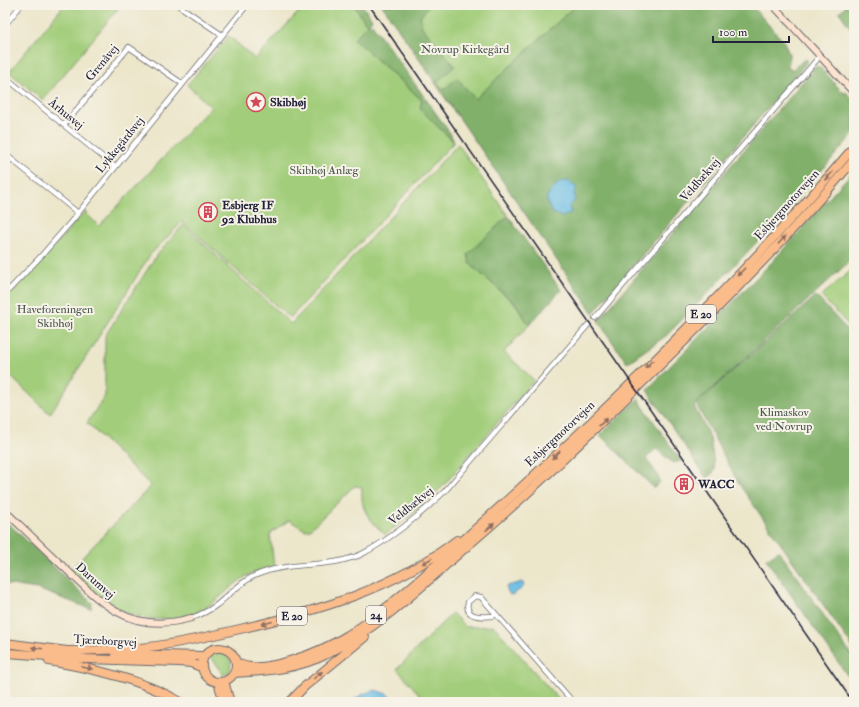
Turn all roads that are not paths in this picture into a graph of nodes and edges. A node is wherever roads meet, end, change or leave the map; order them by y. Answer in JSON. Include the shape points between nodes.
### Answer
{"nodes":[{"id":1,"x":21,"y":5,"type":"edge"},
{"id":2,"x":178,"y":5,"type":"edge"},
{"id":3,"x":247,"y":5,"type":"edge"},
{"id":4,"x":775,"y":6,"type":"edge"},
{"id":5,"x":5,"y":25,"type":"edge"},
{"id":6,"x":222,"y":35,"type":"junction"},
{"id":7,"x":820,"y":56,"type":"junction"},
{"id":8,"x":5,"y":77,"type":"edge"},
{"id":9,"x":184,"y":84,"type":"junction"},
{"id":10,"x":854,"y":93,"type":"edge"},
{"id":11,"x":64,"y":125,"type":"junction"},
{"id":12,"x":854,"y":147,"type":"edge"},
{"id":13,"x":5,"y":154,"type":"edge"},
{"id":14,"x":854,"y":160,"type":"edge"},
{"id":15,"x":115,"y":167,"type":"junction"},
{"id":16,"x":78,"y":213,"type":"junction"},
{"id":17,"x":5,"y":294,"type":"edge"},
{"id":18,"x":595,"y":318,"type":"dead end"},
{"id":19,"x":588,"y":325,"type":"dead end"},
{"id":20,"x":5,"y":511,"type":"edge"},
{"id":21,"x":492,"y":514,"type":"junction"},
{"id":22,"x":408,"y":598,"type":"junction"},
{"id":23,"x":495,"y":614,"type":"junction"},
{"id":24,"x":191,"y":618,"type":"joint"},
{"id":25,"x":5,"y":643,"type":"edge"},
{"id":26,"x":70,"y":651,"type":"junction"},
{"id":27,"x":6,"y":653,"type":"edge"},
{"id":28,"x":203,"y":656,"type":"junction"},
{"id":29,"x":236,"y":662,"type":"junction"},
{"id":30,"x":201,"y":667,"type":"junction"},
{"id":31,"x":234,"y":673,"type":"junction"},
{"id":32,"x":221,"y":681,"type":"junction"},
{"id":33,"x":181,"y":702,"type":"edge"},
{"id":34,"x":224,"y":702,"type":"edge"},
{"id":35,"x":230,"y":702,"type":"edge"},
{"id":36,"x":290,"y":702,"type":"edge"},
{"id":37,"x":573,"y":702,"type":"edge"}],
"edges":[{"from":1,"to":5,"type":"street"},
{"from":2,"to":6,"type":"street"},
{"from":3,"to":6,"type":"street","name":"Lykkegårdsvej"},
{"from":4,"to":7,"type":"street"},
{"from":6,"to":9,"type":"street","name":"Lykkegårdsvej"},
{"from":7,"to":10,"type":"street"},
{"from":7,"to":18,"type":"street","name":"Veldbækvej"},
{"from":8,"to":11,"type":"street","name":"Århusvej"},
{"from":9,"to":11,"type":"street","name":"Grenåvej","via":[[129,47]]},
{"from":9,"to":15,"type":"street","name":"Lykkegårdsvej"},
{"from":11,"to":15,"type":"street","name":"Århusvej"},
{"from":12,"to":21,"type":"highway","name":"Esbjergmotorvejen","number":"E 20","one_way":true,"via":[[697,318]]},
{"from":13,"to":16,"type":"street"},
{"from":22,"to":14,"type":"highway","name":"Esbjergmotorvejen","number":"E 20","one_way":true,"via":[[509,510],[610,415],[730,296]]},
{"from":15,"to":16,"type":"street","name":"Lykkegårdsvej"},
{"from":16,"to":17,"type":"street","name":"Lykkegårdsvej"},
{"from":19,"to":24,"type":"street","name":"Veldbækvej","via":[[445,491],[428,508],[400,529],[361,555],[337,562],[282,567],[254,576],[217,605]]},
{"from":20,"to":24,"type":"street","name":"Darumvej","via":[[92,594],[116,612],[149,623],[173,623]]},
{"from":21,"to":26,"type":"highway","number":"E 20","one_way":true,"via":[[449,547],[405,574],[328,605],[224,633],[171,643],[141,648]]},
{"from":21,"to":29,"type":"highway","name":"Esbjergmotorvejen","number":"24","via":[[375,617],[325,649],[297,660],[259,666],[240,665]]},
{"from":22,"to":31,"type":"highway","name":"Esbjergmotorvejen","number":"E 20","via":[[360,635],[318,658],[293,667]]},
{"from":36,"to":22,"type":"highway","one_way":true},
{"from":23,"to":23,"type":"street","via":[[474,616],[468,612],[468,602],[478,596]]},
{"from":23,"to":37,"type":"street"},
{"from":26,"to":25,"type":"highway","name":"Tjæreborgvej","number":"E 20","one_way":true},
{"from":26,"to":28,"type":"highway","name":"Tjæreborgvej","number":"E 20","via":[[86,654]]},
{"from":27,"to":30,"type":"highway","name":"Tjæreborgvej","via":[[179,662]]},
{"from":27,"to":33,"type":"highway","name":"Tjæreborgvej","one_way":true,"via":[[115,674],[144,684]]},
{"from":28,"to":29,"type":"highway","number":"E 20","via":[[214,648],[224,648],[232,653]]},
{"from":28,"to":30,"type":"highway"},
{"from":29,"to":31,"type":"highway"},
{"from":30,"to":32,"type":"highway","via":[[207,678]]},
{"from":31,"to":32,"type":"highway"},
{"from":32,"to":34,"type":"highway"},
{"from":32,"to":35,"type":"highway"}]}
